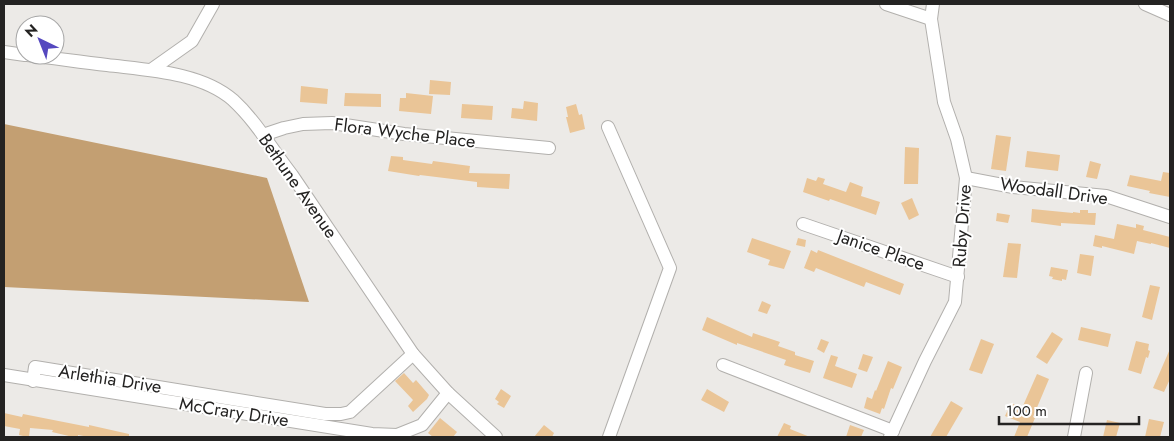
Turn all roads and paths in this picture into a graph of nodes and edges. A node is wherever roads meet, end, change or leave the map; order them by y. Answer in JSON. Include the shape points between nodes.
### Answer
{"nodes":[{"id":1,"x":213,"y":4,"type":"edge"},
{"id":2,"x":886,"y":4,"type":"edge"},
{"id":3,"x":933,"y":4,"type":"edge"},
{"id":4,"x":1146,"y":4,"type":"edge"},
{"id":5,"x":1170,"y":15,"type":"edge"},
{"id":6,"x":931,"y":19,"type":"junction"},
{"id":7,"x":65,"y":60,"type":"edge"},
{"id":8,"x":151,"y":70,"type":"junction"},
{"id":9,"x":608,"y":127,"type":"dead end"},
{"id":10,"x":263,"y":135,"type":"junction"},
{"id":11,"x":549,"y":148,"type":"dead end"},
{"id":12,"x":966,"y":178,"type":"junction"},
{"id":13,"x":1170,"y":217,"type":"edge"},
{"id":14,"x":804,"y":224,"type":"dead end"},
{"id":15,"x":958,"y":277,"type":"junction"},
{"id":16,"x":413,"y":354,"type":"junction"},
{"id":17,"x":723,"y":364,"type":"dead end"},
{"id":18,"x":1086,"y":373,"type":"dead end"},
{"id":19,"x":4,"y":375,"type":"edge"},
{"id":20,"x":33,"y":380,"type":"junction"},
{"id":21,"x":448,"y":393,"type":"junction"},
{"id":22,"x":421,"y":431,"type":"edge"},
{"id":23,"x":892,"y":434,"type":"edge"},
{"id":24,"x":496,"y":437,"type":"edge"},
{"id":25,"x":609,"y":437,"type":"edge"},
{"id":26,"x":1074,"y":437,"type":"edge"}],
"edges":[{"from":1,"to":8,"type":"street","via":[[192,42]]},
{"from":2,"to":6,"type":"street"},
{"from":3,"to":6,"type":"street","name":"Ruby Drive"},
{"from":4,"to":5,"type":"street"},
{"from":6,"to":12,"type":"street","name":"Ruby Drive","via":[[944,102]]},
{"from":7,"to":8,"type":"street","name":"Bethune Avenue"},
{"from":8,"to":10,"type":"street","name":"Bethune Avenue","via":[[207,84],[232,99]]},
{"from":9,"to":25,"type":"street","via":[[670,268]]},
{"from":10,"to":11,"type":"street","name":"Flora Wyche Place","via":[[303,124],[332,123],[404,134]]},
{"from":10,"to":16,"type":"street","name":"Bethune Avenue"},
{"from":12,"to":13,"type":"street","name":"Woodall Drive","via":[[1013,187],[1106,196]]},
{"from":12,"to":15,"type":"street","name":"Ruby Drive"},
{"from":14,"to":15,"type":"street","name":"Janice Place"},
{"from":15,"to":23,"type":"street","name":"Ruby Drive","via":[[956,302]]},
{"from":16,"to":20,"type":"street","name":"Arlethia Drive","via":[[350,412],[341,414],[35,367]]},
{"from":16,"to":21,"type":"street","name":"Bethune Avenue"},
{"from":17,"to":23,"type":"street"},
{"from":18,"to":26,"type":"street"},
{"from":19,"to":20,"type":"street","name":"McCrary Drive"},
{"from":20,"to":22,"type":"street","name":"McCrary Drive","via":[[372,434],[397,435]]},
{"from":21,"to":22,"type":"street","name":"McCrary Drive"},
{"from":21,"to":24,"type":"street","name":"Bethune Avenue"}]}
